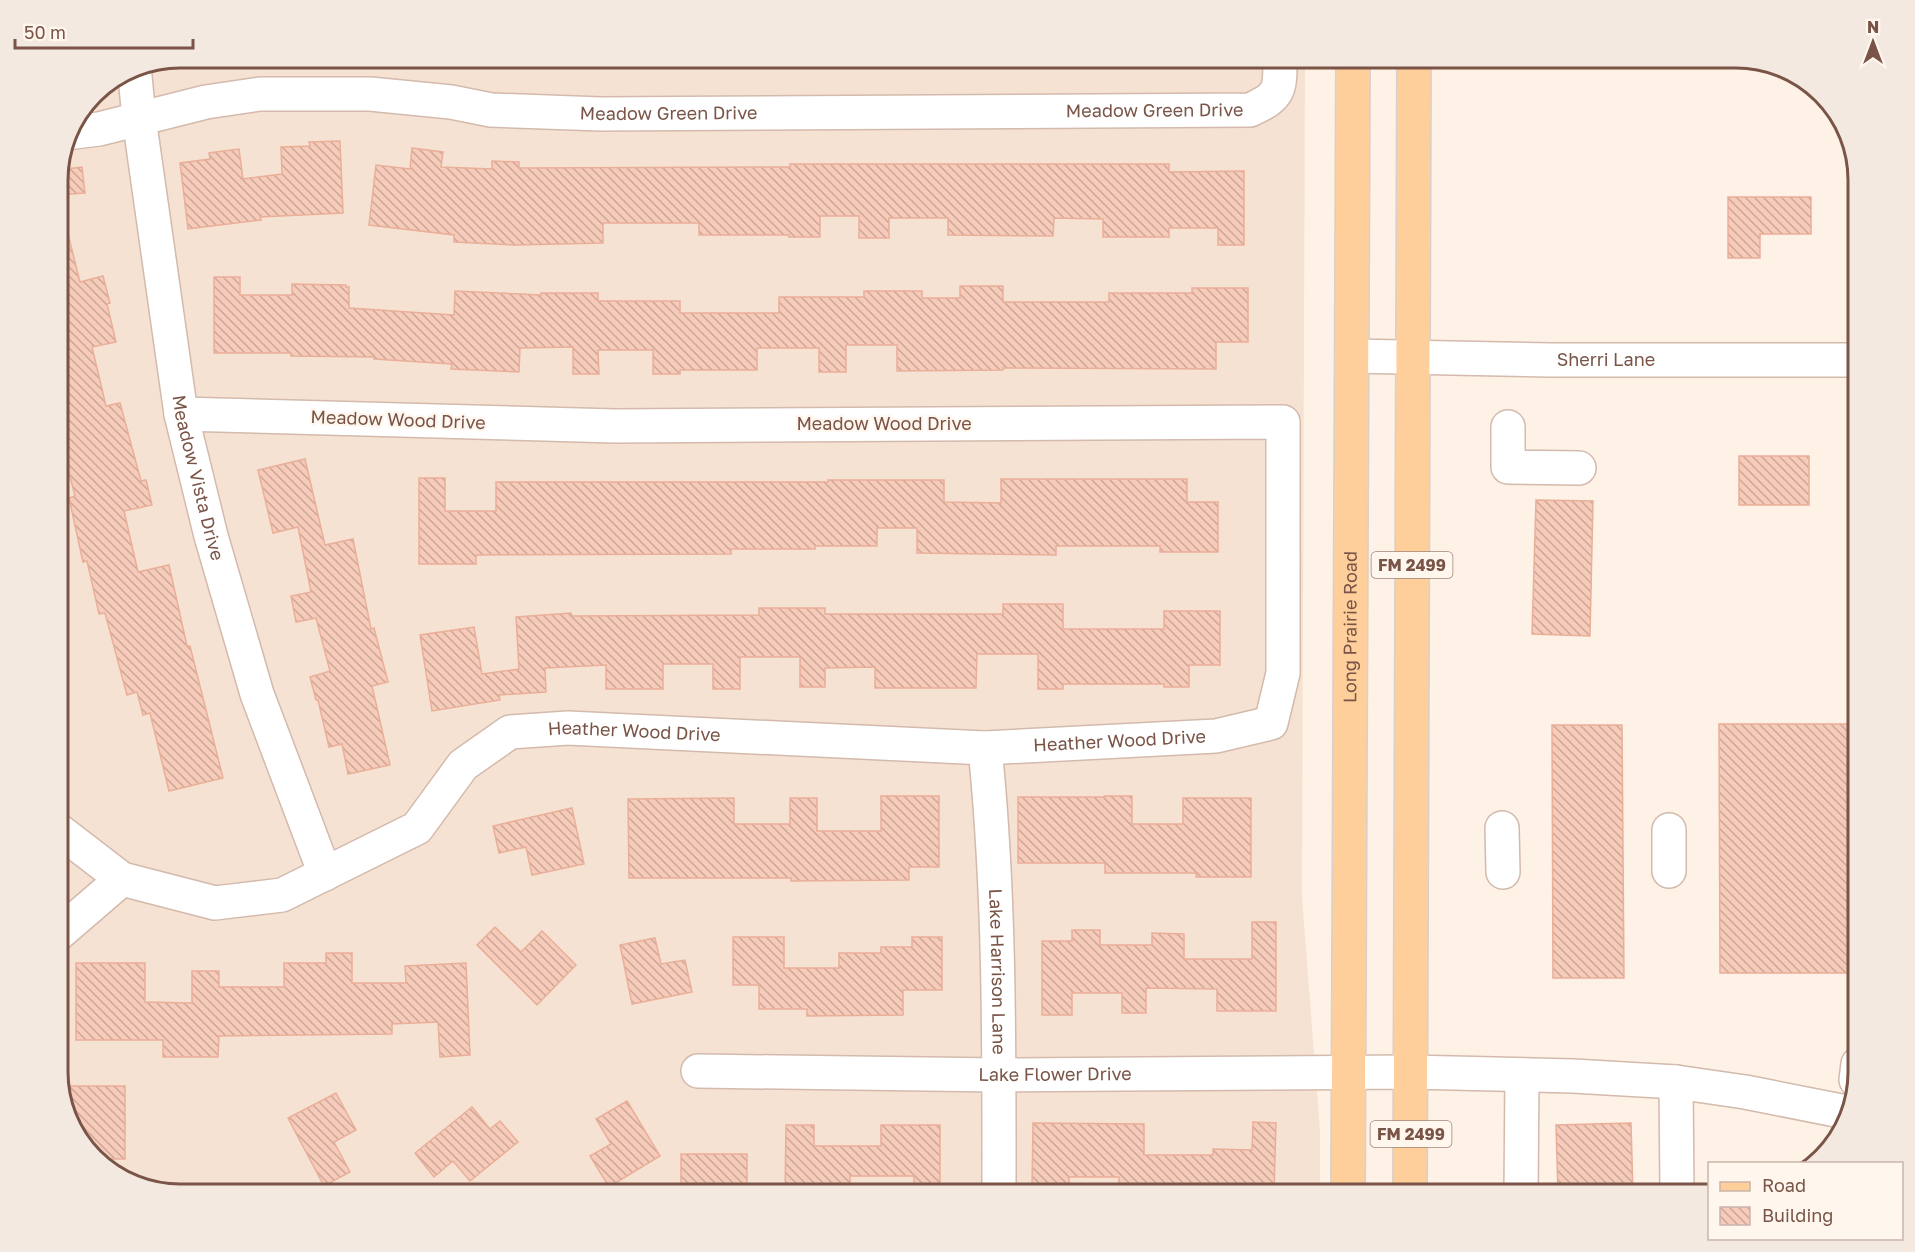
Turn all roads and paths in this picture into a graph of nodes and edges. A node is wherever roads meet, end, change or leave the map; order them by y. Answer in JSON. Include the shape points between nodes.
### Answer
{"nodes":[{"id":1,"x":1280,"y":68,"type":"edge"},
{"id":2,"x":1353,"y":68,"type":"edge"},
{"id":3,"x":1414,"y":68,"type":"edge"},
{"id":4,"x":135,"y":77,"type":"edge"},
{"id":5,"x":140,"y":118,"type":"junction"},
{"id":6,"x":78,"y":132,"type":"edge"},
{"id":7,"x":1352,"y":356,"type":"junction"},
{"id":8,"x":1413,"y":356,"type":"junction"},
{"id":9,"x":1848,"y":360,"type":"edge"},
{"id":10,"x":181,"y":414,"type":"junction"},
{"id":11,"x":1508,"y":427,"type":"dead end"},
{"id":12,"x":1578,"y":468,"type":"dead end"},
{"id":13,"x":1271,"y":723,"type":"joint"},
{"id":14,"x":985,"y":748,"type":"junction"},
{"id":15,"x":1502,"y":828,"type":"dead end"},
{"id":16,"x":1668,"y":830,"type":"dead end"},
{"id":17,"x":68,"y":844,"type":"edge"},
{"id":18,"x":1668,"y":871,"type":"dead end"},
{"id":19,"x":1503,"y":872,"type":"dead end"},
{"id":20,"x":324,"y":874,"type":"junction"},
{"id":21,"x":122,"y":879,"type":"junction"},
{"id":22,"x":68,"y":926,"type":"edge"},
{"id":23,"x":698,"y":1071,"type":"dead end"},
{"id":24,"x":1348,"y":1072,"type":"junction"},
{"id":25,"x":1411,"y":1072,"type":"junction"},
{"id":26,"x":999,"y":1075,"type":"junction"},
{"id":27,"x":1522,"y":1075,"type":"junction"},
{"id":28,"x":1676,"y":1082,"type":"junction"},
{"id":29,"x":1841,"y":1111,"type":"edge"},
{"id":30,"x":999,"y":1184,"type":"edge"},
{"id":31,"x":1348,"y":1184,"type":"edge"},
{"id":32,"x":1410,"y":1184,"type":"edge"},
{"id":33,"x":1521,"y":1184,"type":"edge"},
{"id":34,"x":1677,"y":1184,"type":"edge"}],
"edges":[{"from":1,"to":5,"type":"street","name":"Meadow Green Drive","via":[[1280,82],[1271,101],[1250,110],[601,114],[491,110],[370,94],[260,94]]},
{"from":2,"to":7,"type":"main road","name":"Long Prairie Road","number":"FM 2499"},
{"from":3,"to":8,"type":"main road","number":"FM 2499"},
{"from":4,"to":5,"type":"street","name":"Meadow Vista Drive"},
{"from":5,"to":6,"type":"street","name":"Meadow Green Drive"},
{"from":5,"to":10,"type":"street","name":"Meadow Vista Drive"},
{"from":7,"to":8,"type":"street","name":"Sherri Lane"},
{"from":7,"to":24,"type":"main road","name":"Long Prairie Road","number":"FM 2499"},
{"from":8,"to":9,"type":"street","name":"Sherri Lane"},
{"from":8,"to":25,"type":"main road","number":"FM 2499"},
{"from":10,"to":13,"type":"street","name":"Meadow Wood Drive","via":[[615,426],[1283,422],[1283,673]]},
{"from":10,"to":20,"type":"street","name":"Meadow Vista Drive","via":[[211,536],[257,694]]},
{"from":11,"to":12,"type":"street","via":[[1508,467]]},
{"from":13,"to":14,"type":"street","name":"Heather Wood Drive","via":[[1216,736]]},
{"from":14,"to":20,"type":"street","name":"Heather Wood Drive","via":[[568,728],[510,732],[463,765],[417,828]]},
{"from":14,"to":26,"type":"street","name":"Lake Harrison Lane","via":[[993,828]]},
{"from":15,"to":19,"type":"street"},
{"from":16,"to":18,"type":"street"},
{"from":17,"to":21,"type":"street","name":"Heather Wood Drive"},
{"from":20,"to":21,"type":"street","name":"Heather Wood Drive","via":[[282,895],[215,903]]},
{"from":21,"to":22,"type":"street"},
{"from":23,"to":26,"type":"street","name":"Lake Flower Drive"},
{"from":24,"to":25,"type":"street","name":"Lake Flower Drive"},
{"from":24,"to":26,"type":"street","name":"Lake Flower Drive"},
{"from":24,"to":31,"type":"main road","name":"Long Prairie Road","number":"FM 2499"},
{"from":25,"to":27,"type":"street","name":"Lake Flower Drive"},
{"from":25,"to":32,"type":"main road","number":"FM 2499"},
{"from":26,"to":30,"type":"street","name":"Lake Harrison Lane"},
{"from":27,"to":28,"type":"street","name":"Lake Flower Drive"},
{"from":27,"to":33,"type":"street"},
{"from":28,"to":29,"type":"street","name":"Lake Flower Drive"},
{"from":28,"to":34,"type":"street"}]}
